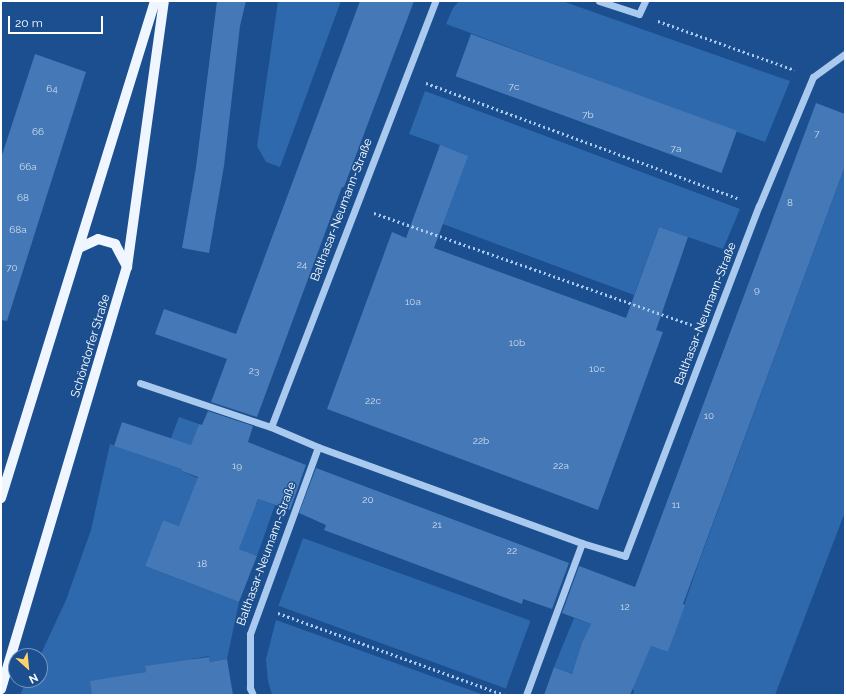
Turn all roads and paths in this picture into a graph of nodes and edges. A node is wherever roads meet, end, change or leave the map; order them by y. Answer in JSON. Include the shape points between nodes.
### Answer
{"nodes":[{"id":1,"x":155,"y":1,"type":"edge"},
{"id":2,"x":164,"y":1,"type":"edge"},
{"id":3,"x":435,"y":1,"type":"edge"},
{"id":4,"x":599,"y":1,"type":"edge"},
{"id":5,"x":645,"y":1,"type":"edge"},
{"id":6,"x":639,"y":14,"type":"junction"},
{"id":7,"x":845,"y":54,"type":"edge"},
{"id":8,"x":406,"y":76,"type":"junction"},
{"id":9,"x":813,"y":76,"type":"junction"},
{"id":10,"x":759,"y":206,"type":"junction"},
{"id":11,"x":356,"y":207,"type":"junction"},
{"id":12,"x":79,"y":248,"type":"junction"},
{"id":13,"x":128,"y":267,"type":"junction"},
{"id":14,"x":711,"y":332,"type":"junction"},
{"id":15,"x":140,"y":383,"type":"dead end"},
{"id":16,"x":271,"y":427,"type":"junction"},
{"id":17,"x":318,"y":447,"type":"junction"},
{"id":18,"x":1,"y":498,"type":"edge"},
{"id":19,"x":582,"y":543,"type":"junction"},
{"id":20,"x":259,"y":607,"type":"junction"},
{"id":21,"x":1,"y":689,"type":"edge"},
{"id":22,"x":253,"y":695,"type":"edge"},
{"id":23,"x":505,"y":695,"type":"edge"},
{"id":24,"x":526,"y":695,"type":"edge"}],
"edges":[{"from":1,"to":12,"type":"main road"},
{"from":2,"to":13,"type":"main road","name":"Schöndorfer Straße"},
{"from":3,"to":8,"type":"street","name":"Balthasar-Neumann-Straße"},
{"from":4,"to":6,"type":"street"},
{"from":5,"to":6,"type":"street"},
{"from":6,"to":9,"type":"path"},
{"from":7,"to":9,"type":"street"},
{"from":8,"to":10,"type":"path"},
{"from":8,"to":11,"type":"street","name":"Balthasar-Neumann-Straße"},
{"from":9,"to":10,"type":"street","name":"Balthasar-Neumann-Straße"},
{"from":10,"to":14,"type":"street","name":"Balthasar-Neumann-Straße"},
{"from":11,"to":14,"type":"path"},
{"from":11,"to":16,"type":"street","name":"Balthasar-Neumann-Straße"},
{"from":12,"to":13,"type":"main road","via":[[98,239],[115,244]]},
{"from":12,"to":18,"type":"main road"},
{"from":13,"to":21,"type":"main road","name":"Schöndorfer Straße"},
{"from":14,"to":19,"type":"street","name":"Balthasar-Neumann-Straße","via":[[625,556]]},
{"from":15,"to":16,"type":"street","name":"Balthasar-Neumann-Straße"},
{"from":16,"to":17,"type":"street","name":"Balthasar-Neumann-Straße"},
{"from":17,"to":19,"type":"street","name":"Balthasar-Neumann-Straße"},
{"from":17,"to":20,"type":"street","name":"Balthasar-Neumann-Straße"},
{"from":19,"to":24,"type":"street"},
{"from":20,"to":22,"type":"street","name":"Balthasar-Neumann-Straße","via":[[250,634],[250,688]]},
{"from":20,"to":23,"type":"path"}]}
